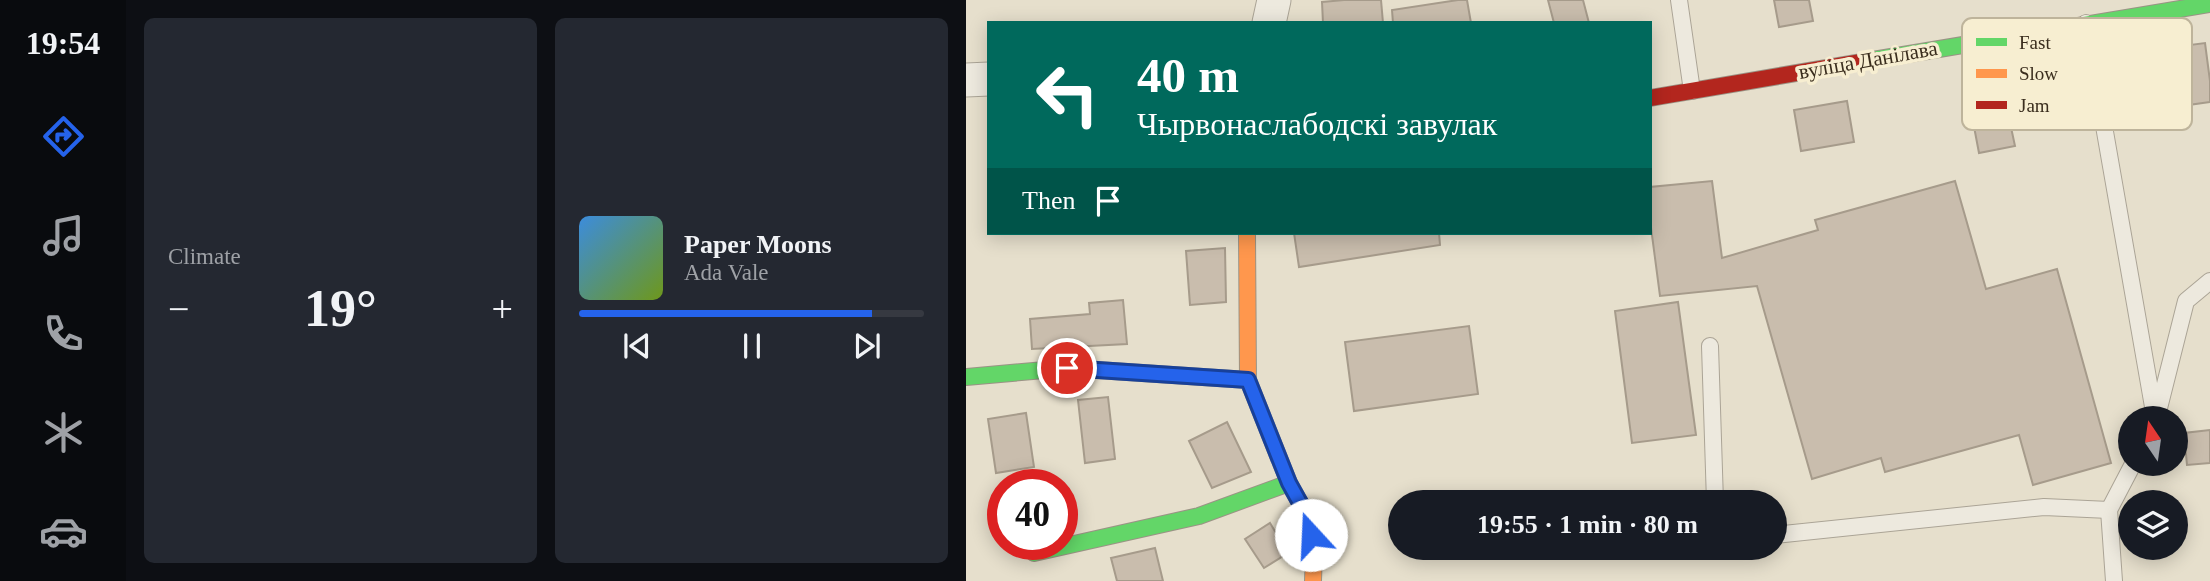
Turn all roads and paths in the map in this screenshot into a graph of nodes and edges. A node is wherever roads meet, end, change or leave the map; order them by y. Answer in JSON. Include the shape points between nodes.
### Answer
{"nodes":[{"id":1,"x":1274,"y":0,"type":"edge"},
{"id":2,"x":1679,"y":0,"type":"edge"},
{"id":3,"x":2210,"y":4,"type":"edge"},
{"id":4,"x":2119,"y":18,"type":"edge"},
{"id":5,"x":1269,"y":21,"type":"edge"},
{"id":6,"x":1962,"y":44,"type":"edge"},
{"id":7,"x":987,"y":79,"type":"edge"},
{"id":8,"x":966,"y":80,"type":"edge"},
{"id":9,"x":1692,"y":91,"type":"junction"},
{"id":10,"x":1652,"y":98,"type":"edge"},
{"id":11,"x":2105,"y":130,"type":"edge"},
{"id":12,"x":1247,"y":235,"type":"edge"},
{"id":13,"x":2210,"y":281,"type":"edge"},
{"id":14,"x":1710,"y":346,"type":"dead end"},
{"id":15,"x":966,"y":377,"type":"edge"},
{"id":16,"x":1248,"y":380,"type":"junction"},
{"id":17,"x":2154,"y":406,"type":"edge"},
{"id":18,"x":2159,"y":406,"type":"edge"},
{"id":19,"x":2127,"y":476,"type":"edge"},
{"id":20,"x":1289,"y":483,"type":"junction"},
{"id":21,"x":1715,"y":490,"type":"edge"},
{"id":22,"x":2109,"y":510,"type":"junction"},
{"id":23,"x":1787,"y":534,"type":"edge"},
{"id":24,"x":1078,"y":543,"type":"edge"},
{"id":25,"x":1313,"y":581,"type":"edge"},
{"id":26,"x":2114,"y":581,"type":"edge"}],
"edges":[{"from":1,"to":5,"type":"street"},
{"from":2,"to":9,"type":"lane"},
{"from":3,"to":4,"type":"street","name":"вуліца Данілава"},
{"from":6,"to":9,"type":"street","name":"вуліца Данілава"},
{"from":7,"to":8,"type":"street"},
{"from":9,"to":10,"type":"street","name":"вуліца Данілава"},
{"from":11,"to":17,"type":"lane"},
{"from":12,"to":16,"type":"street"},
{"from":13,"to":18,"type":"lane","via":[[2186,300]]},
{"from":14,"to":21,"type":"lane"},
{"from":15,"to":16,"type":"street","via":[[1067,368]]},
{"from":16,"to":20,"type":"street"},
{"from":19,"to":22,"type":"lane"},
{"from":20,"to":24,"type":"street","via":[[1199,516]]},
{"from":20,"to":25,"type":"street","via":[[1309,519]]},
{"from":22,"to":23,"type":"lane","via":[[2044,507]]},
{"from":22,"to":26,"type":"lane"}]}
